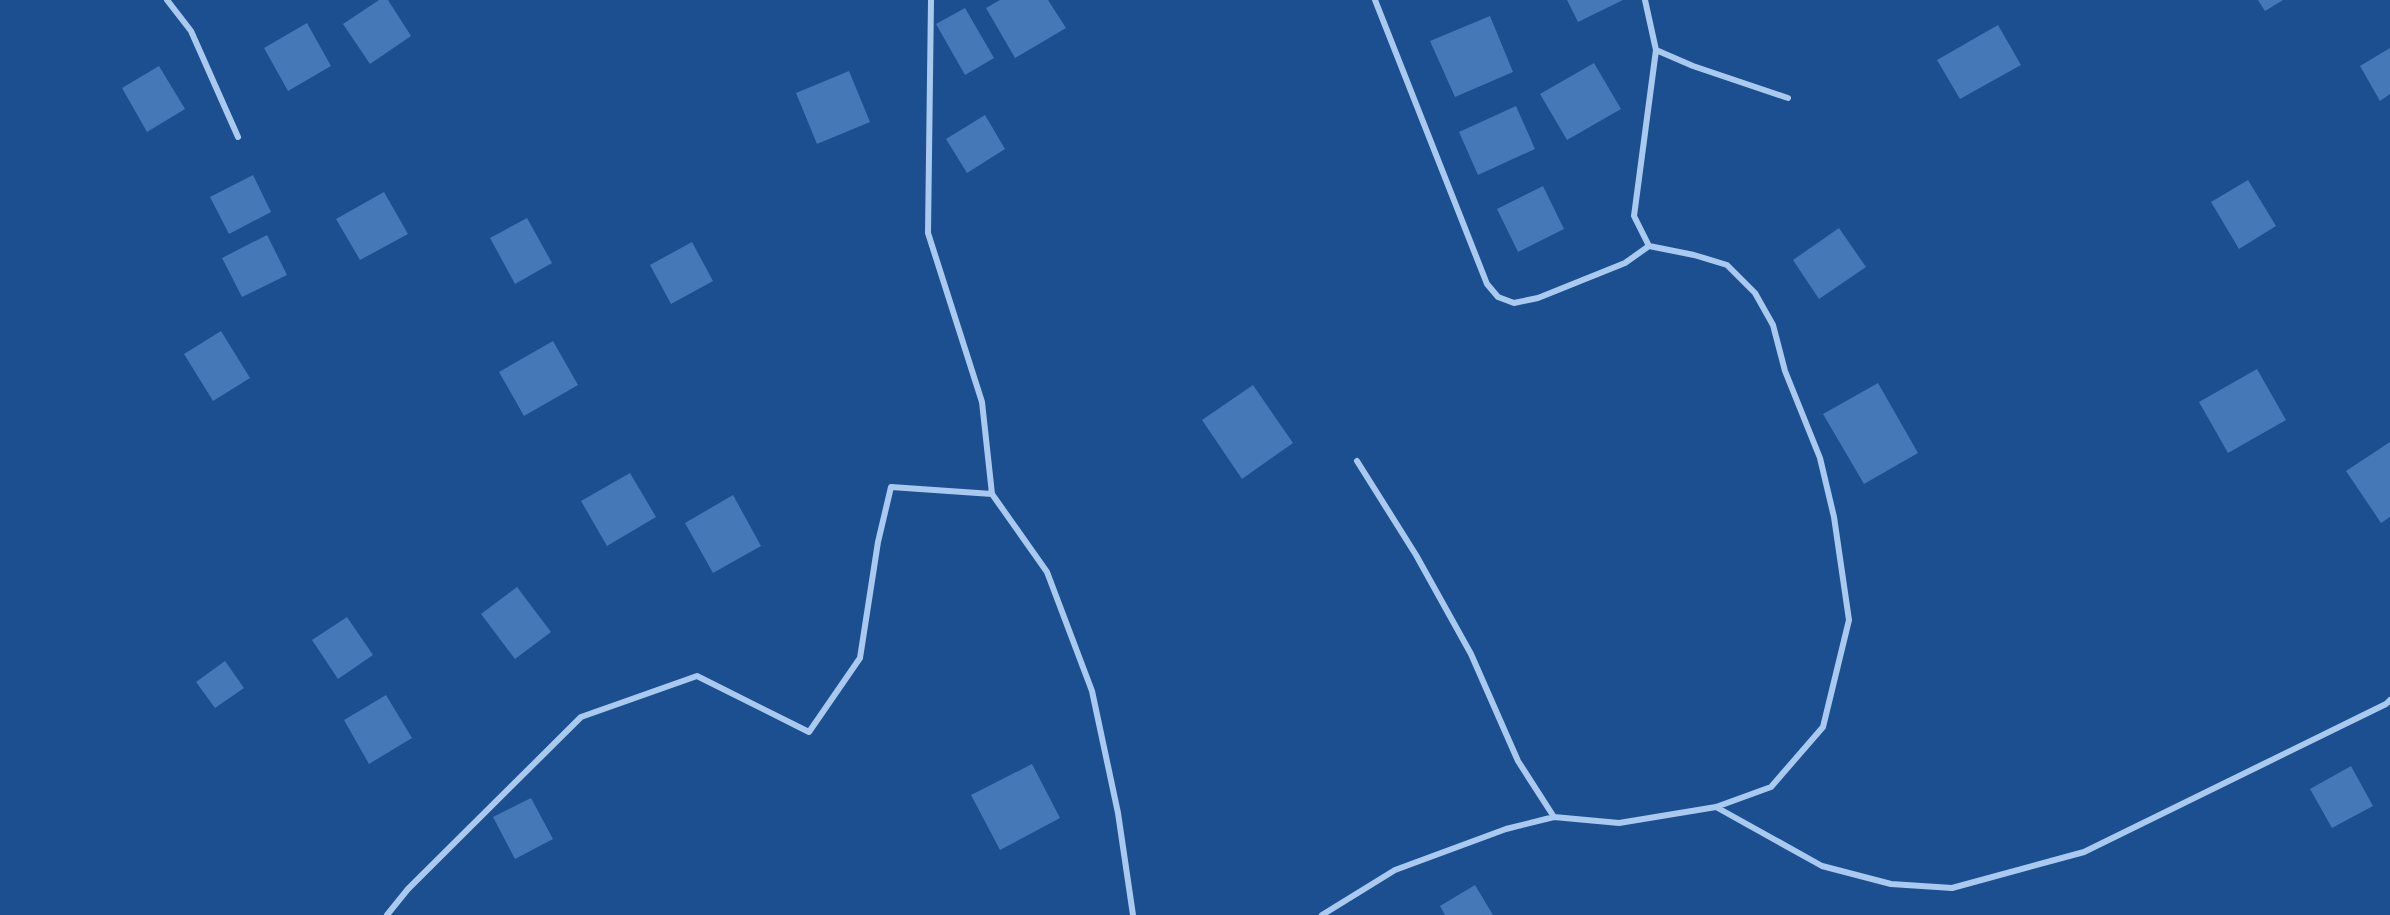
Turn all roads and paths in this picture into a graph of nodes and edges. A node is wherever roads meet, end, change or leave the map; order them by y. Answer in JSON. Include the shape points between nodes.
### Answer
{"nodes":[{"id":1,"x":167,"y":0,"type":"edge"},
{"id":2,"x":931,"y":0,"type":"edge"},
{"id":3,"x":1375,"y":0,"type":"edge"},
{"id":4,"x":1645,"y":0,"type":"edge"},
{"id":5,"x":1656,"y":50,"type":"junction"},
{"id":6,"x":1788,"y":98,"type":"dead end"},
{"id":7,"x":238,"y":137,"type":"dead end"},
{"id":8,"x":1649,"y":246,"type":"junction"},
{"id":9,"x":1357,"y":461,"type":"dead end"},
{"id":10,"x":992,"y":494,"type":"junction"},
{"id":11,"x":2390,"y":700,"type":"edge"},
{"id":12,"x":1716,"y":807,"type":"junction"},
{"id":13,"x":1554,"y":818,"type":"junction"},
{"id":14,"x":387,"y":915,"type":"edge"},
{"id":15,"x":1133,"y":915,"type":"edge"},
{"id":16,"x":1322,"y":915,"type":"edge"}],
"edges":[{"from":1,"to":7,"type":"street","via":[[191,31]]},
{"from":2,"to":10,"type":"street","via":[[928,233],[982,402]]},
{"from":3,"to":8,"type":"street","via":[[1487,284],[1498,297],[1514,303],[1538,298],[1625,263]]},
{"from":4,"to":5,"type":"street"},
{"from":5,"to":6,"type":"street"},
{"from":5,"to":8,"type":"street","via":[[1634,216]]},
{"from":8,"to":12,"type":"street","via":[[1727,265],[1755,293],[1773,325],[1785,371],[1820,458],[1834,517],[1849,620],[1823,727],[1770,787]]},
{"from":9,"to":13,"type":"street","via":[[1471,654],[1518,761]]},
{"from":10,"to":14,"type":"street","via":[[891,487],[860,658],[809,732],[697,676],[581,717],[408,889]]},
{"from":10,"to":15,"type":"street","via":[[1047,572],[1092,691],[1118,813]]},
{"from":11,"to":12,"type":"street","via":[[2084,852],[1952,888],[1891,884],[1822,866]]},
{"from":12,"to":13,"type":"street","via":[[1619,824]]},
{"from":13,"to":16,"type":"street","via":[[1506,829],[1395,870]]}]}
